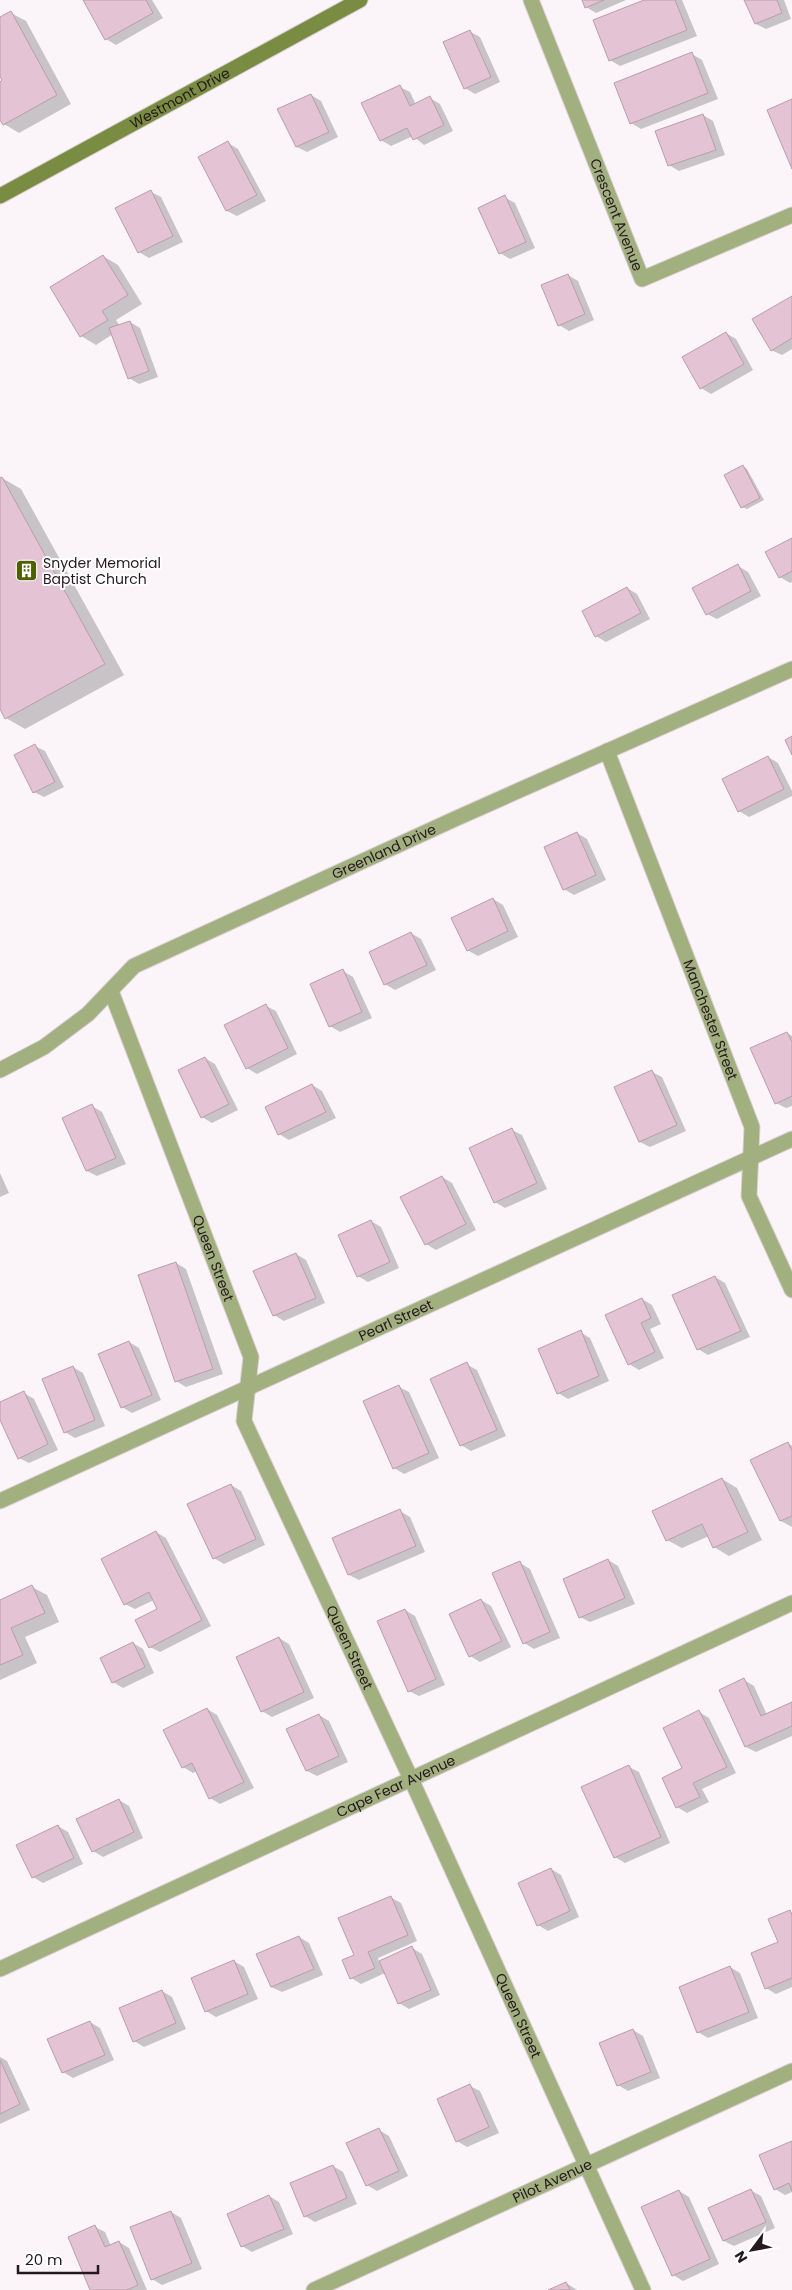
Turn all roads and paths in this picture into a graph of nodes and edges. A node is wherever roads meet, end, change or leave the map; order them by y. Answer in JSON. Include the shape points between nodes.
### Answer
{"nodes":[{"id":1,"x":360,"y":0,"type":"edge"},
{"id":2,"x":531,"y":0,"type":"edge"},
{"id":3,"x":0,"y":196,"type":"edge"},
{"id":4,"x":792,"y":215,"type":"edge"},
{"id":5,"x":792,"y":669,"type":"edge"},
{"id":6,"x":607,"y":751,"type":"junction"},
{"id":7,"x":111,"y":991,"type":"junction"},
{"id":8,"x":0,"y":1070,"type":"edge"},
{"id":9,"x":792,"y":1139,"type":"edge"},
{"id":10,"x":752,"y":1158,"type":"junction"},
{"id":11,"x":792,"y":1290,"type":"edge"},
{"id":12,"x":249,"y":1388,"type":"junction"},
{"id":13,"x":0,"y":1501,"type":"edge"},
{"id":14,"x":792,"y":1603,"type":"edge"},
{"id":15,"x":410,"y":1779,"type":"junction"},
{"id":16,"x":0,"y":1969,"type":"edge"},
{"id":17,"x":792,"y":2071,"type":"edge"},
{"id":18,"x":587,"y":2165,"type":"junction"},
{"id":19,"x":314,"y":2290,"type":"edge"},
{"id":20,"x":644,"y":2290,"type":"edge"}],
"edges":[{"from":1,"to":3,"type":"street","name":"Westmont Drive"},
{"from":2,"to":4,"type":"street","name":"Crescent Avenue","via":[[642,279]]},
{"from":5,"to":6,"type":"street","name":"Greenland Drive"},
{"from":6,"to":7,"type":"street","name":"Greenland Drive","via":[[134,966]]},
{"from":6,"to":10,"type":"street","name":"Manchester Street","via":[[752,1127]]},
{"from":7,"to":8,"type":"street","name":"Greenland Drive","via":[[88,1014],[44,1047]]},
{"from":7,"to":12,"type":"street","name":"Queen Street","via":[[251,1357]]},
{"from":9,"to":10,"type":"street","name":"Pearl Street"},
{"from":10,"to":11,"type":"street","name":"Manchester Street","via":[[749,1196]]},
{"from":10,"to":12,"type":"street","name":"Pearl Street"},
{"from":12,"to":13,"type":"street","name":"Pearl Street"},
{"from":12,"to":15,"type":"street","name":"Queen Street","via":[[244,1422]]},
{"from":14,"to":15,"type":"street","name":"Cape Fear Avenue"},
{"from":15,"to":16,"type":"street","name":"Cape Fear Avenue"},
{"from":15,"to":18,"type":"street","name":"Queen Street"},
{"from":17,"to":18,"type":"street","name":"Pilot Avenue"},
{"from":18,"to":19,"type":"street","name":"Pilot Avenue"},
{"from":18,"to":20,"type":"street","name":"Queen Street"}]}
